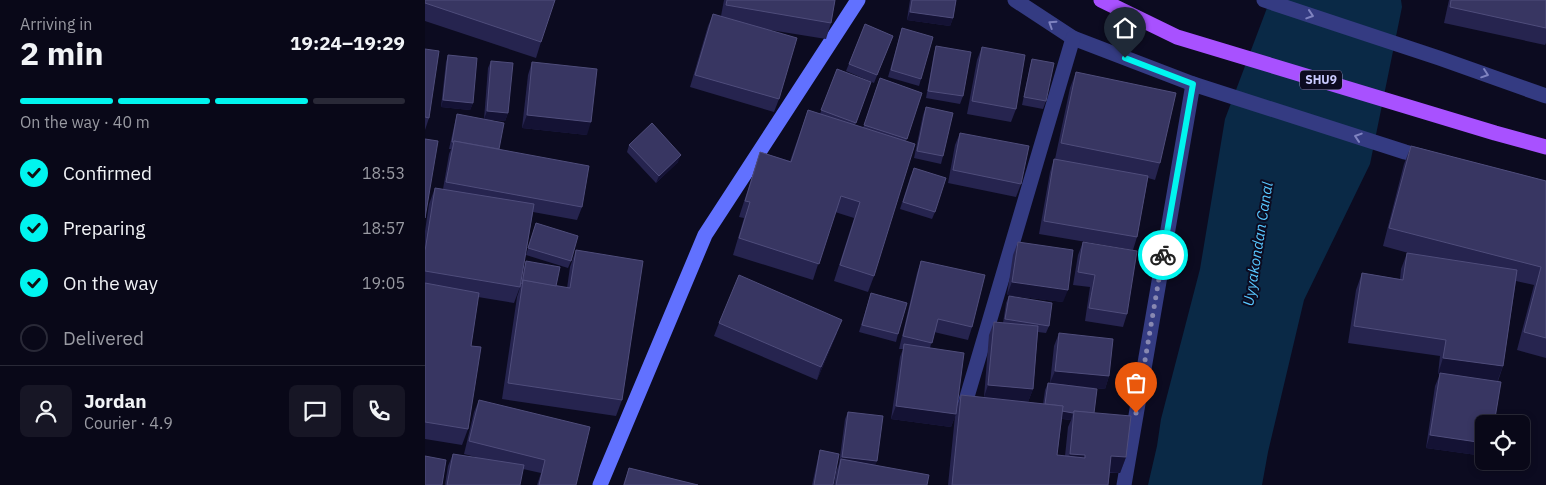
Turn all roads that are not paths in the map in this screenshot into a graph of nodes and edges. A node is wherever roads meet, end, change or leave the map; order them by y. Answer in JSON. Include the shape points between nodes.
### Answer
{"nodes":[{"id":1,"x":858,"y":0,"type":"edge"},
{"id":2,"x":1015,"y":0,"type":"edge"},
{"id":3,"x":1101,"y":0,"type":"edge"},
{"id":4,"x":1264,"y":0,"type":"edge"},
{"id":5,"x":1073,"y":38,"type":"junction"},
{"id":6,"x":1193,"y":84,"type":"junction"},
{"id":7,"x":1546,"y":96,"type":"edge"},
{"id":8,"x":1546,"y":147,"type":"edge"},
{"id":9,"x":1443,"y":162,"type":"edge"},
{"id":10,"x":964,"y":407,"type":"edge"},
{"id":11,"x":600,"y":485,"type":"edge"},
{"id":12,"x":1124,"y":485,"type":"edge"}],
"edges":[{"from":1,"to":11,"type":"street","via":[[705,235]]},
{"from":5,"to":2,"type":"street","one_way":true},
{"from":3,"to":8,"type":"main road","number":"SHU9","via":[[1177,37]]},
{"from":4,"to":7,"type":"street","one_way":true},
{"from":5,"to":6,"type":"street"},
{"from":5,"to":10,"type":"street"},
{"from":9,"to":6,"type":"street","one_way":true},
{"from":6,"to":12,"type":"street"}]}
